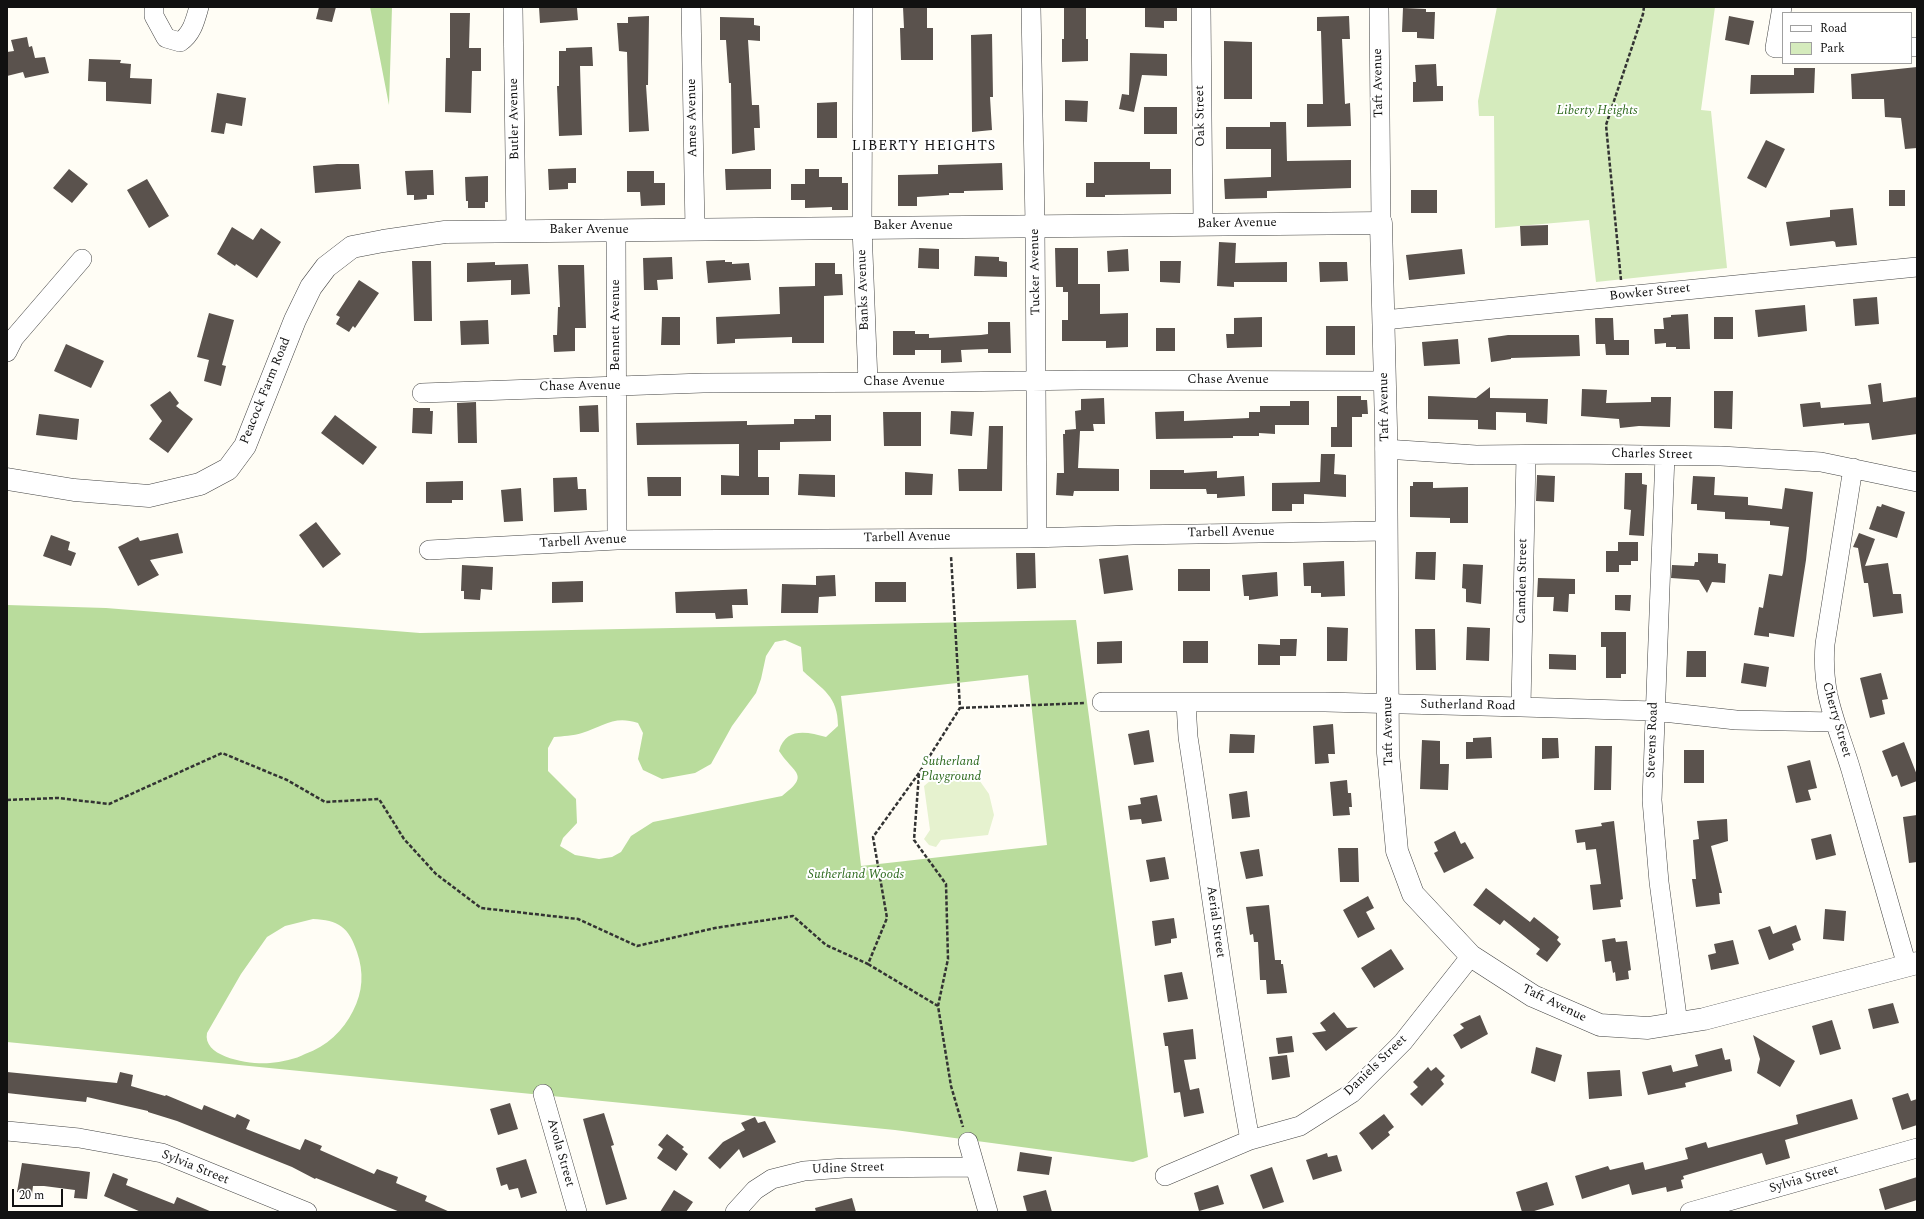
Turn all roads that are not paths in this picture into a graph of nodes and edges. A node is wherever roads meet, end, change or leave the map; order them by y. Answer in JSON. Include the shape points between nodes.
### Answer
{"nodes":[{"id":1,"x":154,"y":7,"type":"edge"},
{"id":2,"x":198,"y":7,"type":"edge"},
{"id":3,"x":513,"y":7,"type":"edge"},
{"id":4,"x":691,"y":7,"type":"edge"},
{"id":5,"x":862,"y":7,"type":"edge"},
{"id":6,"x":1031,"y":7,"type":"edge"},
{"id":7,"x":1201,"y":7,"type":"edge"},
{"id":8,"x":1379,"y":7,"type":"edge"},
{"id":9,"x":1782,"y":7,"type":"edge"},
{"id":10,"x":1782,"y":48,"type":"edge"},
{"id":11,"x":1381,"y":223,"type":"junction"},
{"id":12,"x":1203,"y":224,"type":"junction"},
{"id":13,"x":1035,"y":225,"type":"junction"},
{"id":14,"x":862,"y":227,"type":"junction"},
{"id":15,"x":616,"y":230,"type":"junction"},
{"id":16,"x":695,"y":230,"type":"junction"},
{"id":17,"x":516,"y":231,"type":"junction"},
{"id":18,"x":446,"y":232,"type":"joint"},
{"id":19,"x":82,"y":259,"type":"dead end"},
{"id":20,"x":1917,"y":267,"type":"edge"},
{"id":21,"x":1384,"y":320,"type":"junction"},
{"id":22,"x":7,"y":352,"type":"edge"},
{"id":23,"x":1037,"y":380,"type":"junction"},
{"id":24,"x":1385,"y":381,"type":"junction"},
{"id":25,"x":868,"y":382,"type":"junction"},
{"id":26,"x":616,"y":386,"type":"junction"},
{"id":27,"x":422,"y":393,"type":"dead end"},
{"id":28,"x":1385,"y":449,"type":"junction"},
{"id":29,"x":1526,"y":455,"type":"junction"},
{"id":30,"x":1665,"y":455,"type":"junction"},
{"id":31,"x":1853,"y":468,"type":"junction"},
{"id":32,"x":7,"y":479,"type":"edge"},
{"id":33,"x":1917,"y":482,"type":"edge"},
{"id":34,"x":1386,"y":531,"type":"junction"},
{"id":35,"x":1037,"y":538,"type":"junction"},
{"id":36,"x":617,"y":540,"type":"junction"},
{"id":37,"x":429,"y":550,"type":"dead end"},
{"id":38,"x":1102,"y":702,"type":"road end"},
{"id":39,"x":1186,"y":703,"type":"junction"},
{"id":40,"x":1388,"y":704,"type":"junction"},
{"id":41,"x":1521,"y":707,"type":"junction"},
{"id":42,"x":1654,"y":711,"type":"junction"},
{"id":43,"x":1834,"y":722,"type":"junction"},
{"id":44,"x":1471,"y":956,"type":"junction"},
{"id":45,"x":1912,"y":964,"type":"edge"},
{"id":46,"x":1678,"y":1024,"type":"junction"},
{"id":47,"x":543,"y":1094,"type":"dead end"},
{"id":48,"x":7,"y":1132,"type":"edge"},
{"id":49,"x":1250,"y":1140,"type":"junction"},
{"id":50,"x":968,"y":1142,"type":"road end"},
{"id":51,"x":1917,"y":1148,"type":"edge"},
{"id":52,"x":975,"y":1167,"type":"junction"},
{"id":53,"x":1165,"y":1176,"type":"dead end"},
{"id":54,"x":307,"y":1212,"type":"edge"},
{"id":55,"x":577,"y":1212,"type":"edge"},
{"id":56,"x":735,"y":1212,"type":"edge"},
{"id":57,"x":988,"y":1212,"type":"edge"},
{"id":58,"x":1690,"y":1212,"type":"edge"}],
"edges":[{"from":1,"to":2,"type":"street","via":[[154,16],[166,38],[180,42],[187,38]]},
{"from":3,"to":17,"type":"street","name":"Butler Avenue"},
{"from":4,"to":16,"type":"street","name":"Ames Avenue"},
{"from":5,"to":14,"type":"street","name":"Banks Avenue"},
{"from":6,"to":13,"type":"street","name":"Tucker Avenue"},
{"from":7,"to":12,"type":"street","name":"Oak Street"},
{"from":8,"to":11,"type":"street","name":"Taft Avenue"},
{"from":9,"to":10,"type":"street","via":[[1775,48]]},
{"from":11,"to":12,"type":"street","name":"Baker Avenue"},
{"from":11,"to":21,"type":"street","name":"Taft Avenue"},
{"from":12,"to":13,"type":"street","name":"Baker Avenue"},
{"from":13,"to":14,"type":"street","name":"Baker Avenue"},
{"from":13,"to":23,"type":"street","name":"Tucker Avenue"},
{"from":14,"to":16,"type":"street","name":"Baker Avenue"},
{"from":14,"to":25,"type":"street","name":"Banks Avenue"},
{"from":15,"to":16,"type":"street","name":"Baker Avenue"},
{"from":15,"to":17,"type":"street","name":"Baker Avenue"},
{"from":15,"to":26,"type":"street","name":"Bennett Avenue"},
{"from":17,"to":18,"type":"street","name":"Baker Avenue"},
{"from":18,"to":32,"type":"street","name":"Peacock Farm Road","via":[[382,240],[352,247],[326,267],[295,320],[245,446],[228,469],[200,484],[149,496],[74,490]]},
{"from":19,"to":22,"type":"street","via":[[14,338]]},
{"from":20,"to":21,"type":"street","name":"Bowker Street"},
{"from":21,"to":24,"type":"street","name":"Taft Avenue"},
{"from":23,"to":24,"type":"street","name":"Chase Avenue"},
{"from":23,"to":25,"type":"street","name":"Chase Avenue"},
{"from":23,"to":35,"type":"street","name":"Tucker Avenue"},
{"from":24,"to":28,"type":"street","name":"Taft Avenue"},
{"from":25,"to":26,"type":"street","name":"Chase Avenue"},
{"from":26,"to":27,"type":"street","name":"Chase Avenue"},
{"from":26,"to":36,"type":"street","name":"Bennett Avenue"},
{"from":28,"to":29,"type":"street","name":"Charles Street","via":[[1476,455]]},
{"from":28,"to":34,"type":"street","name":"Taft Avenue"},
{"from":29,"to":30,"type":"street","name":"Charles Street"},
{"from":29,"to":41,"type":"street","name":"Camden Street"},
{"from":30,"to":31,"type":"street","name":"Charles Street","via":[[1821,462]]},
{"from":30,"to":42,"type":"street","name":"Stevens Road"},
{"from":31,"to":33,"type":"street","name":"Charles Street"},
{"from":31,"to":43,"type":"street","name":"Cherry Street","via":[[1824,651],[1824,682]]},
{"from":34,"to":35,"type":"street","name":"Tarbell Avenue"},
{"from":34,"to":40,"type":"street","name":"Taft Avenue"},
{"from":35,"to":36,"type":"street","name":"Tarbell Avenue"},
{"from":36,"to":37,"type":"street","name":"Tarbell Avenue"},
{"from":38,"to":39,"type":"street","name":"Sutherland Road"},
{"from":39,"to":40,"type":"street","name":"Sutherland Road"},
{"from":39,"to":49,"type":"street","name":"Aerial Street","via":[[1188,737],[1218,952]]},
{"from":40,"to":41,"type":"street","name":"Sutherland Road"},
{"from":40,"to":44,"type":"street","name":"Taft Avenue","via":[[1389,761],[1396,851],[1413,894]]},
{"from":41,"to":42,"type":"street","name":"Sutherland Road"},
{"from":42,"to":43,"type":"street","name":"Sutherland Road","via":[[1736,720]]},
{"from":42,"to":46,"type":"street","name":"Stevens Road","via":[[1652,800],[1659,882]]},
{"from":43,"to":45,"type":"street","name":"Cherry Street"},
{"from":44,"to":46,"type":"street","name":"Taft Avenue","via":[[1533,996],[1600,1025],[1648,1028]]},
{"from":44,"to":49,"type":"street","name":"Daniels Street","via":[[1403,1042],[1352,1093],[1300,1126]]},
{"from":45,"to":46,"type":"street","name":"Taft Avenue"},
{"from":47,"to":55,"type":"street","name":"Avola Street"},
{"from":48,"to":54,"type":"street","name":"Sylvia Street","via":[[79,1138],[162,1153]]},
{"from":49,"to":53,"type":"street","name":"Daniels Street"},
{"from":50,"to":52,"type":"street"},
{"from":51,"to":58,"type":"street","name":"Sylvia Street"},
{"from":52,"to":56,"type":"street","name":"Udine Street","via":[[844,1168],[804,1171],[772,1179],[755,1190]]},
{"from":52,"to":57,"type":"street"}]}
